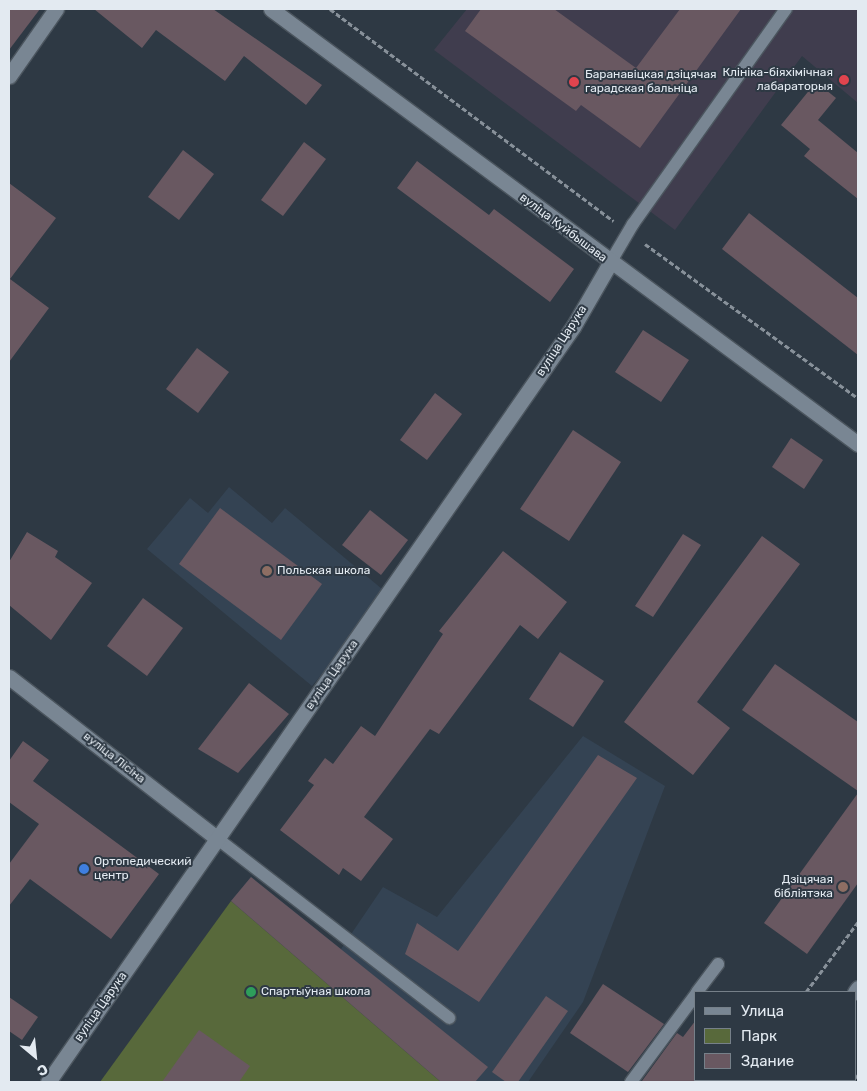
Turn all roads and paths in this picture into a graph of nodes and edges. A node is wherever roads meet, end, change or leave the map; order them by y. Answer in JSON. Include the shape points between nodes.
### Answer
{"nodes":[{"id":1,"x":56,"y":9,"type":"edge"},
{"id":2,"x":271,"y":9,"type":"edge"},
{"id":3,"x":330,"y":9,"type":"edge"},
{"id":4,"x":786,"y":9,"type":"edge"},
{"id":5,"x":9,"y":76,"type":"edge"},
{"id":6,"x":628,"y":232,"type":"junction"},
{"id":7,"x":610,"y":264,"type":"junction"},
{"id":8,"x":858,"y":398,"type":"edge"},
{"id":9,"x":858,"y":444,"type":"edge"},
{"id":10,"x":9,"y":677,"type":"edge"},
{"id":11,"x":219,"y":840,"type":"junction"},
{"id":12,"x":858,"y":922,"type":"edge"},
{"id":13,"x":718,"y":964,"type":"dead end"},
{"id":14,"x":698,"y":991,"type":"edge"},
{"id":15,"x":807,"y":991,"type":"edge"},
{"id":16,"x":694,"y":996,"type":"edge"},
{"id":17,"x":449,"y":1018,"type":"dead end"},
{"id":18,"x":48,"y":1082,"type":"edge"},
{"id":19,"x":631,"y":1082,"type":"edge"}],
"edges":[{"from":1,"to":5,"type":"street"},
{"from":2,"to":7,"type":"street","name":"вуліца Куйбышава"},
{"from":3,"to":6,"type":"path"},
{"from":4,"to":6,"type":"lane"},
{"from":6,"to":7,"type":"lane"},
{"from":6,"to":8,"type":"path"},
{"from":7,"to":9,"type":"street","name":"вуліца Куйбышава"},
{"from":7,"to":11,"type":"street","name":"вуліца Царука","via":[[573,328]]},
{"from":10,"to":11,"type":"street","name":"вуліца Лісіна"},
{"from":11,"to":17,"type":"lane"},
{"from":11,"to":18,"type":"street","name":"вуліца Царука"},
{"from":12,"to":15,"type":"path"},
{"from":13,"to":14,"type":"lane"},
{"from":16,"to":19,"type":"lane"}]}
